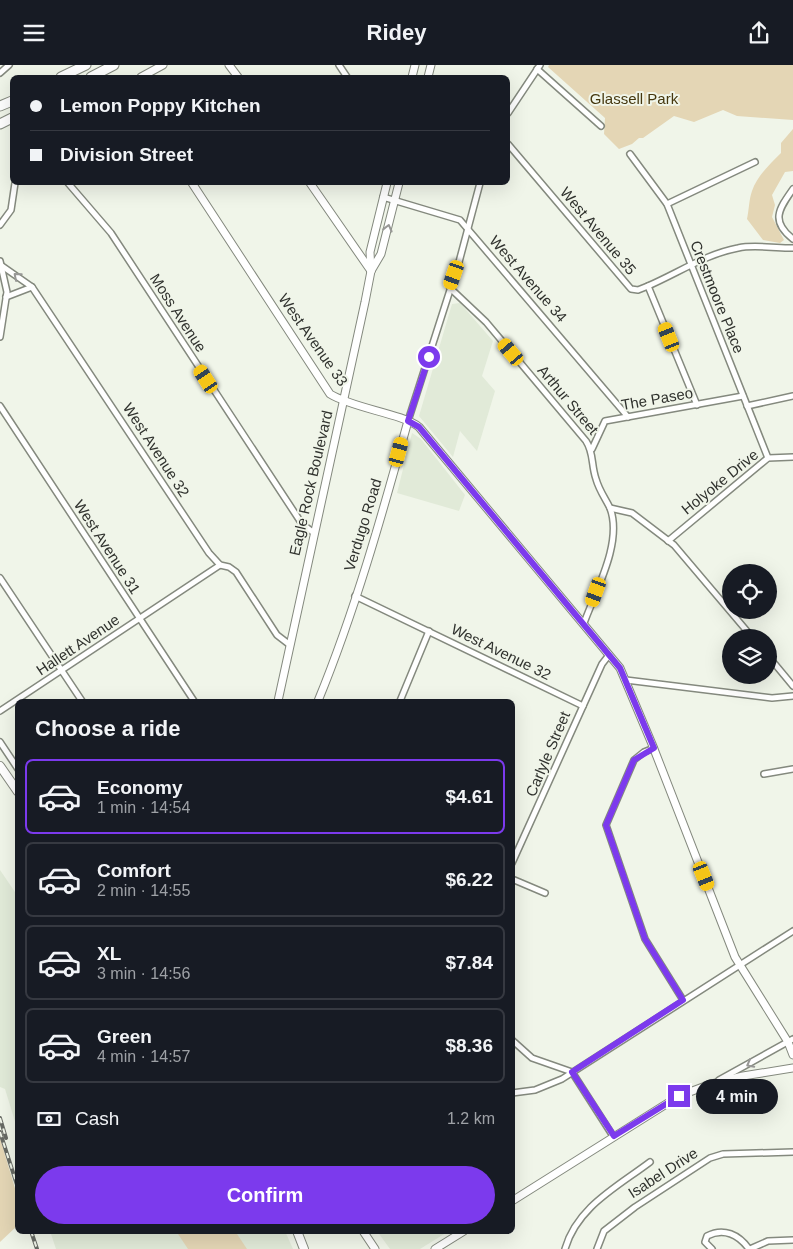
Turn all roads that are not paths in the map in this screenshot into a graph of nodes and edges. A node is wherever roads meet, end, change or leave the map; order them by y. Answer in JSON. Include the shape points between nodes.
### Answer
{"nodes":[{"id":1,"x":10,"y":65,"type":"edge"},
{"id":2,"x":86,"y":65,"type":"edge"},
{"id":3,"x":114,"y":65,"type":"edge"},
{"id":4,"x":163,"y":65,"type":"edge"},
{"id":5,"x":539,"y":67,"type":"edge"},
{"id":6,"x":0,"y":73,"type":"edge"},
{"id":7,"x":65,"y":75,"type":"edge"},
{"id":8,"x":95,"y":75,"type":"edge"},
{"id":9,"x":145,"y":75,"type":"edge"},
{"id":10,"x":510,"y":110,"type":"edge"},
{"id":11,"x":601,"y":126,"type":"dead end"},
{"id":12,"x":510,"y":146,"type":"edge"},
{"id":13,"x":630,"y":154,"type":"dead end"},
{"id":14,"x":754,"y":162,"type":"dead end"},
{"id":15,"x":15,"y":185,"type":"edge"},
{"id":16,"x":70,"y":185,"type":"edge"},
{"id":17,"x":193,"y":185,"type":"edge"},
{"id":18,"x":311,"y":185,"type":"edge"},
{"id":19,"x":386,"y":185,"type":"edge"},
{"id":20,"x":398,"y":185,"type":"edge"},
{"id":21,"x":479,"y":185,"type":"edge"},
{"id":22,"x":793,"y":189,"type":"edge"},
{"id":23,"x":383,"y":197,"type":"junction"},
{"id":24,"x":394,"y":200,"type":"junction"},
{"id":25,"x":667,"y":204,"type":"junction"},
{"id":26,"x":0,"y":225,"type":"edge"},
{"id":27,"x":467,"y":228,"type":"junction"},
{"id":28,"x":793,"y":239,"type":"edge"},
{"id":29,"x":793,"y":248,"type":"edge"},
{"id":30,"x":1,"y":263,"type":"edge"},
{"id":31,"x":690,"y":266,"type":"junction"},
{"id":32,"x":371,"y":271,"type":"junction"},
{"id":33,"x":648,"y":285,"type":"junction"},
{"id":34,"x":32,"y":287,"type":"junction"},
{"id":35,"x":450,"y":288,"type":"junction"},
{"id":36,"x":6,"y":297,"type":"junction"},
{"id":37,"x":0,"y":337,"type":"edge"},
{"id":38,"x":743,"y":396,"type":"junction"},
{"id":39,"x":793,"y":396,"type":"edge"},
{"id":40,"x":343,"y":402,"type":"junction"},
{"id":41,"x":697,"y":405,"type":"junction"},
{"id":42,"x":0,"y":406,"type":"edge"},
{"id":43,"x":747,"y":406,"type":"junction"},
{"id":44,"x":628,"y":417,"type":"junction"},
{"id":45,"x":408,"y":421,"type":"junction"},
{"id":46,"x":592,"y":449,"type":"junction"},
{"id":47,"x":793,"y":457,"type":"edge"},
{"id":48,"x":768,"y":458,"type":"junction"},
{"id":49,"x":610,"y":508,"type":"junction"},
{"id":50,"x":314,"y":533,"type":"junction"},
{"id":51,"x":668,"y":541,"type":"junction"},
{"id":52,"x":220,"y":565,"type":"junction"},
{"id":53,"x":0,"y":578,"type":"edge"},
{"id":54,"x":355,"y":596,"type":"junction"},
{"id":55,"x":140,"y":619,"type":"junction"},
{"id":56,"x":584,"y":623,"type":"junction"},
{"id":57,"x":745,"y":629,"type":"edge"},
{"id":58,"x":429,"y":631,"type":"junction"},
{"id":59,"x":290,"y":645,"type":"junction"},
{"id":60,"x":609,"y":655,"type":"junction"},
{"id":61,"x":777,"y":667,"type":"edge"},
{"id":62,"x":61,"y":671,"type":"junction"},
{"id":63,"x":626,"y":680,"type":"junction"},
{"id":64,"x":793,"y":686,"type":"edge"},
{"id":65,"x":793,"y":696,"type":"edge"},
{"id":66,"x":18,"y":699,"type":"edge"},
{"id":67,"x":81,"y":699,"type":"edge"},
{"id":68,"x":193,"y":699,"type":"edge"},
{"id":69,"x":278,"y":699,"type":"edge"},
{"id":70,"x":319,"y":699,"type":"edge"},
{"id":71,"x":401,"y":699,"type":"edge"},
{"id":72,"x":15,"y":701,"type":"edge"},
{"id":73,"x":583,"y":705,"type":"junction"},
{"id":74,"x":0,"y":711,"type":"edge"},
{"id":75,"x":0,"y":742,"type":"edge"},
{"id":76,"x":654,"y":748,"type":"junction"},
{"id":77,"x":15,"y":764,"type":"edge"},
{"id":78,"x":0,"y":766,"type":"edge"},
{"id":79,"x":793,"y":769,"type":"edge"},
{"id":80,"x":764,"y":775,"type":"dead end"},
{"id":81,"x":15,"y":788,"type":"edge"},
{"id":82,"x":515,"y":856,"type":"edge"},
{"id":83,"x":515,"y":880,"type":"edge"},
{"id":84,"x":545,"y":893,"type":"dead end"},
{"id":85,"x":793,"y":931,"type":"edge"},
{"id":86,"x":739,"y":965,"type":"junction"},
{"id":87,"x":683,"y":1000,"type":"junction"},
{"id":88,"x":790,"y":1041,"type":"edge"},
{"id":89,"x":515,"y":1043,"type":"edge"},
{"id":90,"x":793,"y":1055,"type":"edge"},
{"id":91,"x":793,"y":1068,"type":"edge"},
{"id":92,"x":572,"y":1072,"type":"junction"},
{"id":93,"x":711,"y":1084,"type":"junction"},
{"id":94,"x":515,"y":1092,"type":"edge"},
{"id":95,"x":614,"y":1136,"type":"junction"},
{"id":96,"x":793,"y":1152,"type":"edge"},
{"id":97,"x":650,"y":1162,"type":"dead end"},
{"id":98,"x":515,"y":1199,"type":"edge"},
{"id":99,"x":298,"y":1234,"type":"edge"},
{"id":100,"x":365,"y":1234,"type":"edge"},
{"id":101,"x":459,"y":1234,"type":"edge"},
{"id":102,"x":793,"y":1240,"type":"edge"},
{"id":103,"x":304,"y":1249,"type":"edge"},
{"id":104,"x":375,"y":1249,"type":"edge"},
{"id":105,"x":436,"y":1249,"type":"edge"},
{"id":106,"x":564,"y":1249,"type":"edge"},
{"id":107,"x":597,"y":1249,"type":"edge"},
{"id":108,"x":712,"y":1249,"type":"edge"},
{"id":109,"x":750,"y":1249,"type":"edge"}],
"edges":[{"from":1,"to":6,"type":"street"},
{"from":2,"to":7,"type":"highway"},
{"from":3,"to":8,"type":"highway"},
{"from":4,"to":9,"type":"street"},
{"from":5,"to":10,"type":"street"},
{"from":5,"to":11,"type":"street"},
{"from":12,"to":33,"type":"street","name":"West Avenue 35","via":[[630,289],[638,290]]},
{"from":13,"to":25,"type":"street","name":"Crestmoore Place"},
{"from":14,"to":25,"type":"street"},
{"from":15,"to":26,"type":"street","via":[[11,210]]},
{"from":16,"to":50,"type":"street","name":"Moss Avenue","via":[[110,233],[302,524]]},
{"from":17,"to":40,"type":"street","name":"West Avenue 33","via":[[330,395]]},
{"from":18,"to":32,"type":"street"},
{"from":19,"to":23,"type":"street","name":"Eagle Rock Boulevard"},
{"from":20,"to":24,"type":"street","name":"Eagle Rock Boulevard"},
{"from":21,"to":27,"type":"street","name":"Verdugo Road"},
{"from":22,"to":28,"type":"street","via":[[778,217],[782,229]]},
{"from":23,"to":24,"type":"street","name":"West Avenue 34"},
{"from":23,"to":32,"type":"street","name":"Eagle Rock Boulevard","via":[[370,252]]},
{"from":24,"to":27,"type":"street","name":"West Avenue 34","via":[[460,219]]},
{"from":32,"to":24,"type":"street","name":"Eagle Rock Boulevard","one_way":true,"via":[[382,254]]},
{"from":25,"to":31,"type":"street","name":"Crestmoore Place"},
{"from":27,"to":35,"type":"street","name":"Verdugo Road"},
{"from":27,"to":44,"type":"street","name":"West Avenue 34"},
{"from":29,"to":31,"type":"street","via":[[739,247]]},
{"from":34,"to":30,"type":"street","name":"West Avenue 32","one_way":true},
{"from":30,"to":36,"type":"street"},
{"from":31,"to":33,"type":"street"},
{"from":31,"to":38,"type":"street","name":"Crestmoore Place"},
{"from":32,"to":40,"type":"street","name":"Eagle Rock Boulevard"},
{"from":33,"to":41,"type":"street","name":"West Avenue 35"},
{"from":34,"to":36,"type":"street"},
{"from":34,"to":52,"type":"street","name":"West Avenue 32"},
{"from":35,"to":45,"type":"street","name":"Verdugo Road"},
{"from":35,"to":46,"type":"street","name":"Arthur Street","via":[[486,322]]},
{"from":36,"to":37,"type":"street"},
{"from":38,"to":41,"type":"street","name":"The Paseo"},
{"from":38,"to":43,"type":"street","name":"Crestmoore Place"},
{"from":39,"to":43,"type":"street"},
{"from":40,"to":45,"type":"street","name":"West Avenue 33"},
{"from":40,"to":50,"type":"street","name":"Eagle Rock Boulevard"},
{"from":41,"to":44,"type":"street","name":"The Paseo"},
{"from":42,"to":55,"type":"street","name":"West Avenue 31"},
{"from":43,"to":48,"type":"street","name":"Crestmoore Place"},
{"from":44,"to":46,"type":"street","name":"The Paseo","via":[[604,421]]},
{"from":45,"to":54,"type":"street","name":"Verdugo Road"},
{"from":45,"to":56,"type":"street","name":"West Avenue 33","via":[[419,427]]},
{"from":46,"to":49,"type":"street","name":"Arthur Street","via":[[595,477]]},
{"from":47,"to":48,"type":"street","name":"Holyoke Drive"},
{"from":48,"to":51,"type":"street","name":"Holyoke Drive"},
{"from":49,"to":51,"type":"street","via":[[632,513]]},
{"from":49,"to":56,"type":"street","via":[[615,524],[614,540]]},
{"from":50,"to":59,"type":"street","name":"Eagle Rock Boulevard"},
{"from":51,"to":57,"type":"street"},
{"from":52,"to":55,"type":"street","name":"Hallett Avenue"},
{"from":52,"to":59,"type":"street","name":"West Avenue 32","via":[[236,572],[277,635]]},
{"from":53,"to":62,"type":"street"},
{"from":54,"to":58,"type":"street","name":"West Avenue 32"},
{"from":54,"to":70,"type":"street","name":"Verdugo Road"},
{"from":55,"to":62,"type":"street","name":"Hallett Avenue"},
{"from":55,"to":68,"type":"street","name":"West Avenue 31"},
{"from":56,"to":60,"type":"street","name":"West Avenue 33"},
{"from":58,"to":71,"type":"street"},
{"from":58,"to":73,"type":"street","name":"West Avenue 32"},
{"from":59,"to":69,"type":"street","name":"Eagle Rock Boulevard"},
{"from":60,"to":63,"type":"street","name":"West Avenue 33"},
{"from":60,"to":73,"type":"street","name":"Carlyle Street"},
{"from":61,"to":64,"type":"street"},
{"from":62,"to":66,"type":"street","name":"Hallett Avenue"},
{"from":62,"to":67,"type":"street"},
{"from":63,"to":65,"type":"street","via":[[772,698]]},
{"from":63,"to":76,"type":"street","name":"West Avenue 33"},
{"from":72,"to":74,"type":"street","name":"Hallett Avenue"},
{"from":73,"to":82,"type":"street","name":"Carlyle Street"},
{"from":75,"to":77,"type":"street"},
{"from":76,"to":86,"type":"street","name":"West Avenue 33"},
{"from":76,"to":87,"type":"street","via":[[634,760],[606,825],[645,939]]},
{"from":78,"to":81,"type":"main road"},
{"from":79,"to":80,"type":"street"},
{"from":83,"to":84,"type":"street"},
{"from":85,"to":86,"type":"street"},
{"from":86,"to":87,"type":"street"},
{"from":86,"to":88,"type":"street","name":"West Avenue 33"},
{"from":87,"to":92,"type":"street"},
{"from":88,"to":90,"type":"street","name":"West Avenue 33"},
{"from":88,"to":93,"type":"street","one_way":true},
{"from":89,"to":92,"type":"street","via":[[532,1058]]},
{"from":91,"to":93,"type":"street"},
{"from":92,"to":94,"type":"street","via":[[545,1086]]},
{"from":92,"to":95,"type":"street"},
{"from":93,"to":95,"type":"street","via":[[666,1103]]},
{"from":95,"to":98,"type":"street"},
{"from":96,"to":107,"type":"street","name":"Isabel Drive","via":[[710,1158],[662,1188],[604,1231]]},
{"from":97,"to":106,"type":"street","via":[[588,1208],[577,1220]]},
{"from":99,"to":103,"type":"main road"},
{"from":100,"to":104,"type":"street"},
{"from":101,"to":105,"type":"street"},
{"from":102,"to":109,"type":"street","via":[[768,1241]]},
{"from":108,"to":109,"type":"street","via":[[705,1242],[709,1235],[723,1232],[735,1235]]}]}
